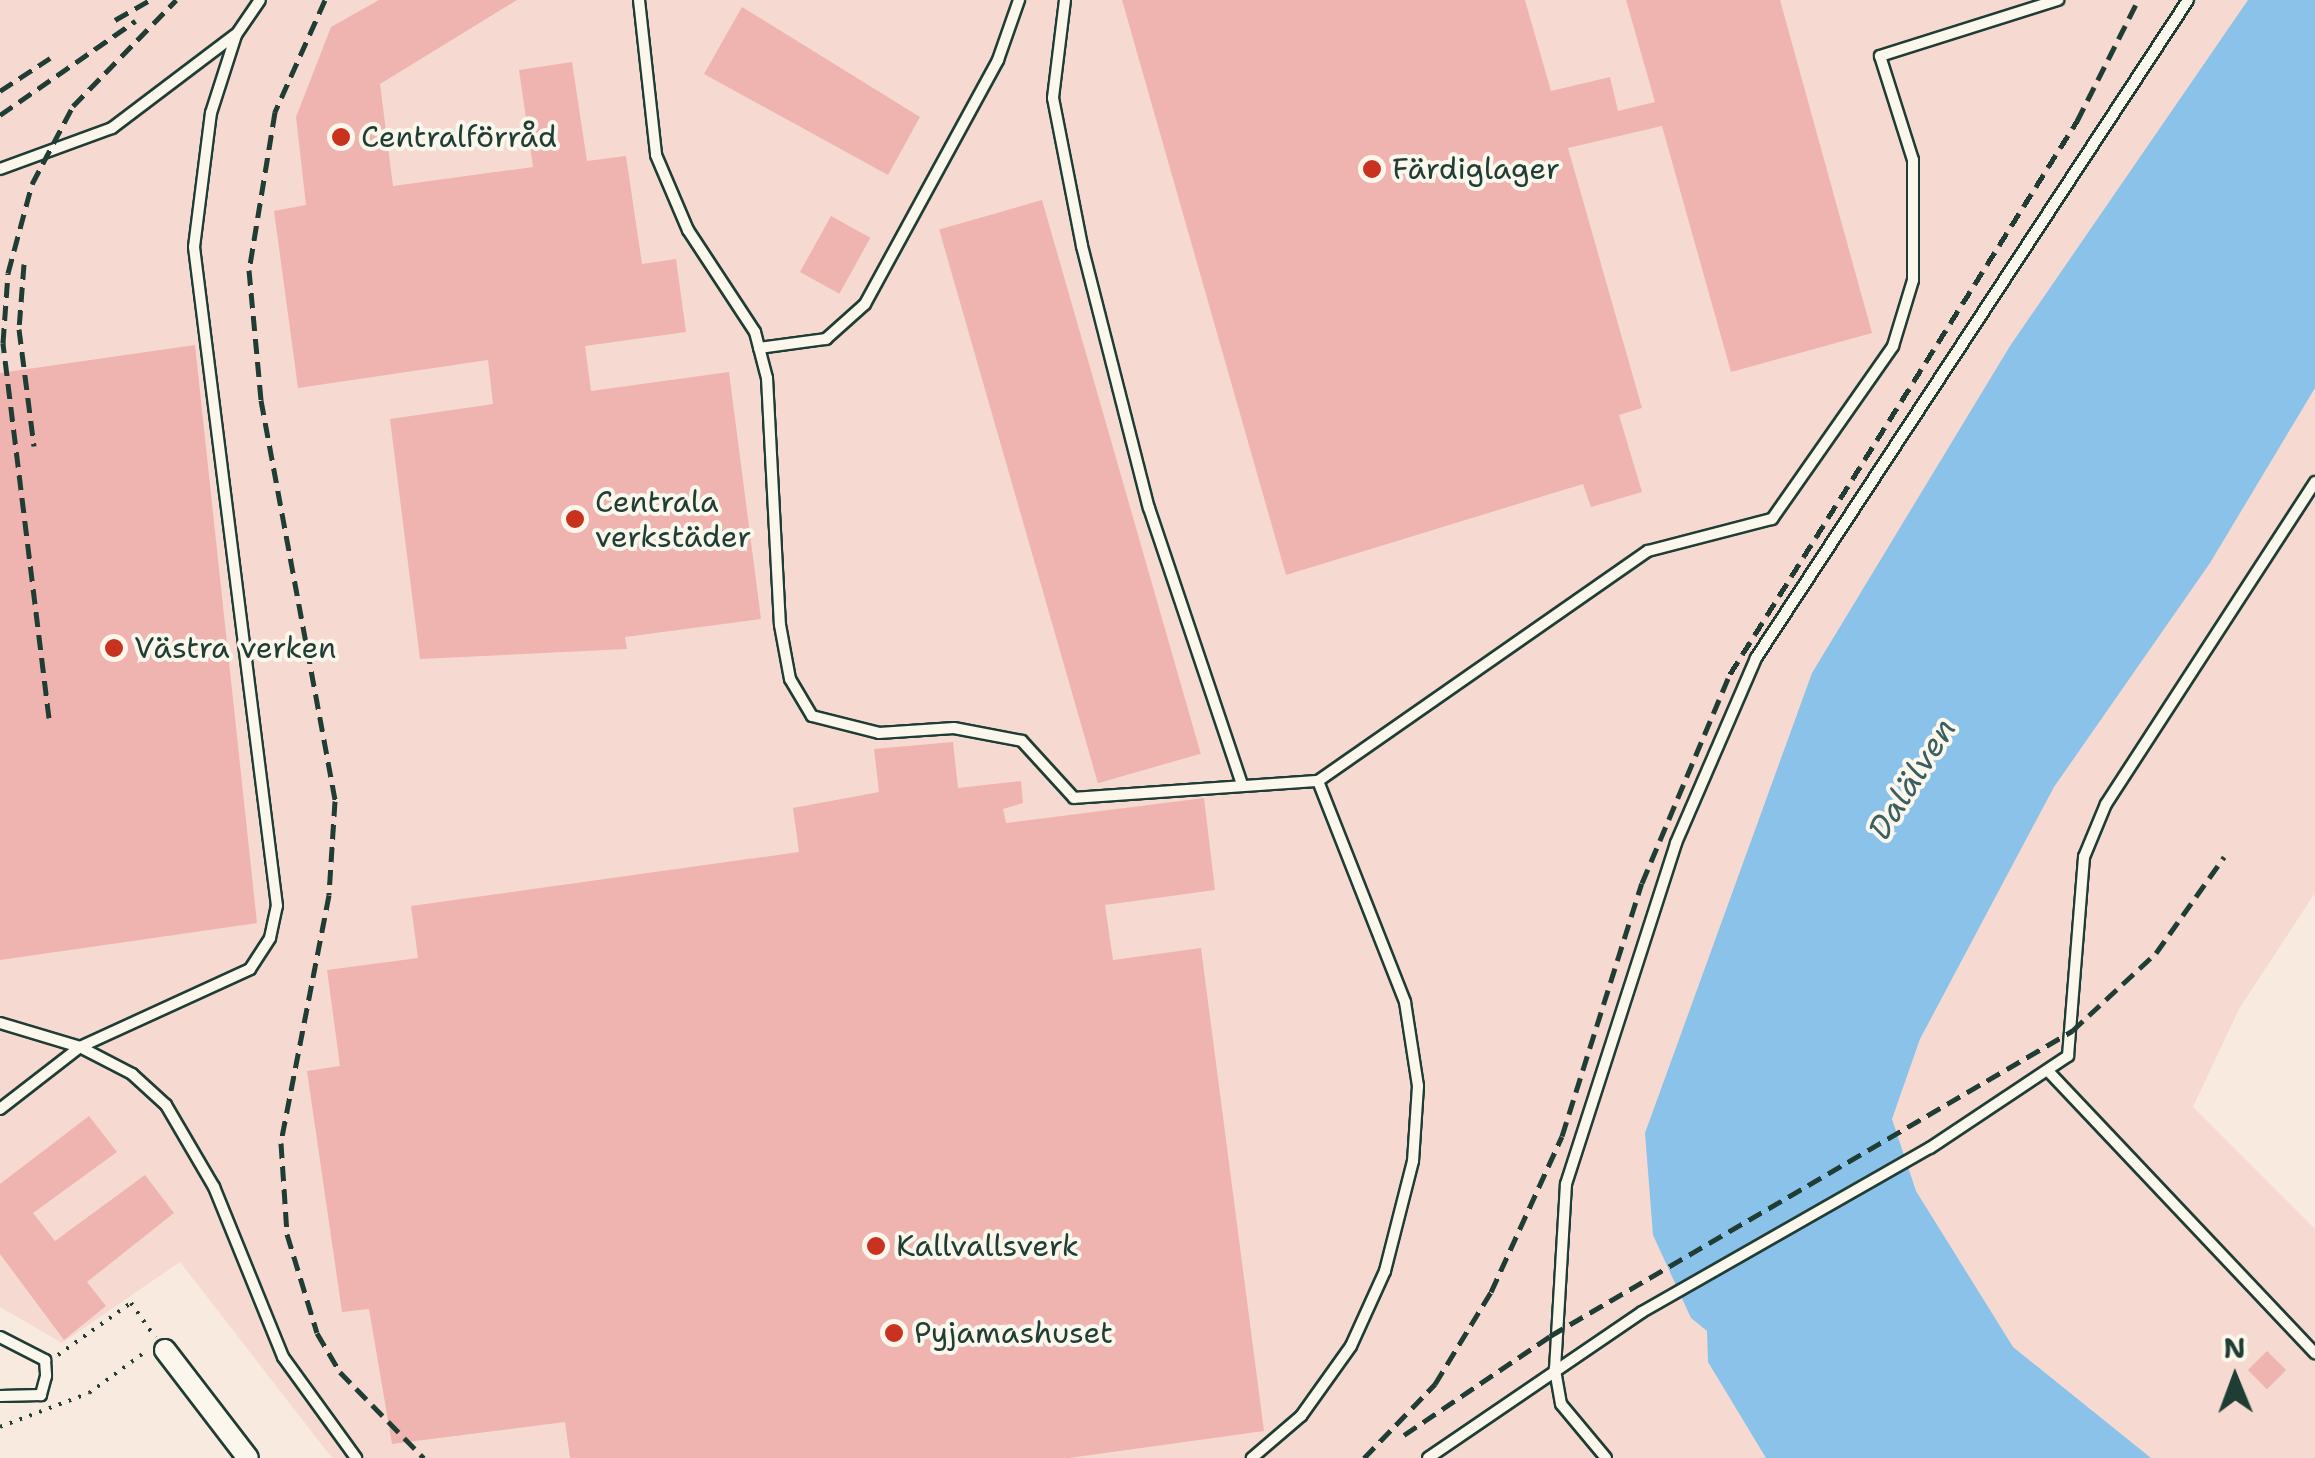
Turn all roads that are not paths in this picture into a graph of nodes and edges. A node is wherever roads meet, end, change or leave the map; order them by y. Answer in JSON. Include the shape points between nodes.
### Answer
{"nodes":[{"id":1,"x":260,"y":0,"type":"edge"},
{"id":2,"x":639,"y":0,"type":"edge"},
{"id":3,"x":1018,"y":0,"type":"edge"},
{"id":4,"x":1065,"y":0,"type":"edge"},
{"id":5,"x":2058,"y":0,"type":"edge"},
{"id":6,"x":2188,"y":0,"type":"edge"},
{"id":7,"x":236,"y":34,"type":"junction"},
{"id":8,"x":0,"y":169,"type":"edge"},
{"id":9,"x":759,"y":348,"type":"junction"},
{"id":10,"x":2315,"y":482,"type":"edge"},
{"id":11,"x":1318,"y":780,"type":"junction"},
{"id":12,"x":1242,"y":785,"type":"junction"},
{"id":13,"x":0,"y":1023,"type":"edge"},
{"id":14,"x":80,"y":1047,"type":"junction"},
{"id":15,"x":2050,"y":1073,"type":"junction"},
{"id":16,"x":0,"y":1109,"type":"edge"},
{"id":17,"x":0,"y":1337,"type":"edge"},
{"id":18,"x":161,"y":1346,"type":"road end"},
{"id":19,"x":2315,"y":1352,"type":"edge"},
{"id":20,"x":1555,"y":1370,"type":"junction"},
{"id":21,"x":0,"y":1396,"type":"edge"},
{"id":22,"x":248,"y":1458,"type":"edge"},
{"id":23,"x":356,"y":1458,"type":"edge"},
{"id":24,"x":1252,"y":1458,"type":"edge"},
{"id":25,"x":1428,"y":1458,"type":"edge"},
{"id":26,"x":1606,"y":1458,"type":"edge"}],
"edges":[{"from":1,"to":7,"type":"lane"},
{"from":2,"to":9,"type":"lane","via":[[656,155],[688,230]]},
{"from":3,"to":9,"type":"lane","via":[[998,60],[865,304],[826,339]]},
{"from":4,"to":12,"type":"lane","via":[[1053,98],[1082,246],[1149,508]]},
{"from":5,"to":11,"type":"lane","via":[[1880,56],[1913,160],[1912,280],[1893,346],[1772,519],[1648,551]]},
{"from":6,"to":20,"type":"lane","via":[[1756,658],[1676,842],[1566,1184]]},
{"from":7,"to":8,"type":"lane","via":[[112,128]]},
{"from":7,"to":14,"type":"lane","via":[[211,113],[194,247],[277,906],[250,968]]},
{"from":9,"to":12,"type":"lane","via":[[780,625],[790,679],[812,716],[880,733],[954,728],[1022,741],[1074,798]]},
{"from":10,"to":15,"type":"lane","via":[[2106,804],[2084,857],[2068,1056]]},
{"from":11,"to":12,"type":"lane"},
{"from":11,"to":24,"type":"lane","via":[[1404,1002],[1418,1086],[1413,1161],[1386,1271],[1350,1346],[1301,1416]]},
{"from":13,"to":14,"type":"lane"},
{"from":14,"to":16,"type":"lane"},
{"from":14,"to":23,"type":"lane","via":[[132,1074],[166,1105],[214,1187],[283,1358]]},
{"from":15,"to":19,"type":"lane"},
{"from":15,"to":20,"type":"lane"},
{"from":17,"to":21,"type":"lane","via":[[45,1360],[42,1395]]},
{"from":18,"to":22,"type":"street"},
{"from":20,"to":25,"type":"lane"},
{"from":20,"to":26,"type":"lane","via":[[1561,1404]]}]}
